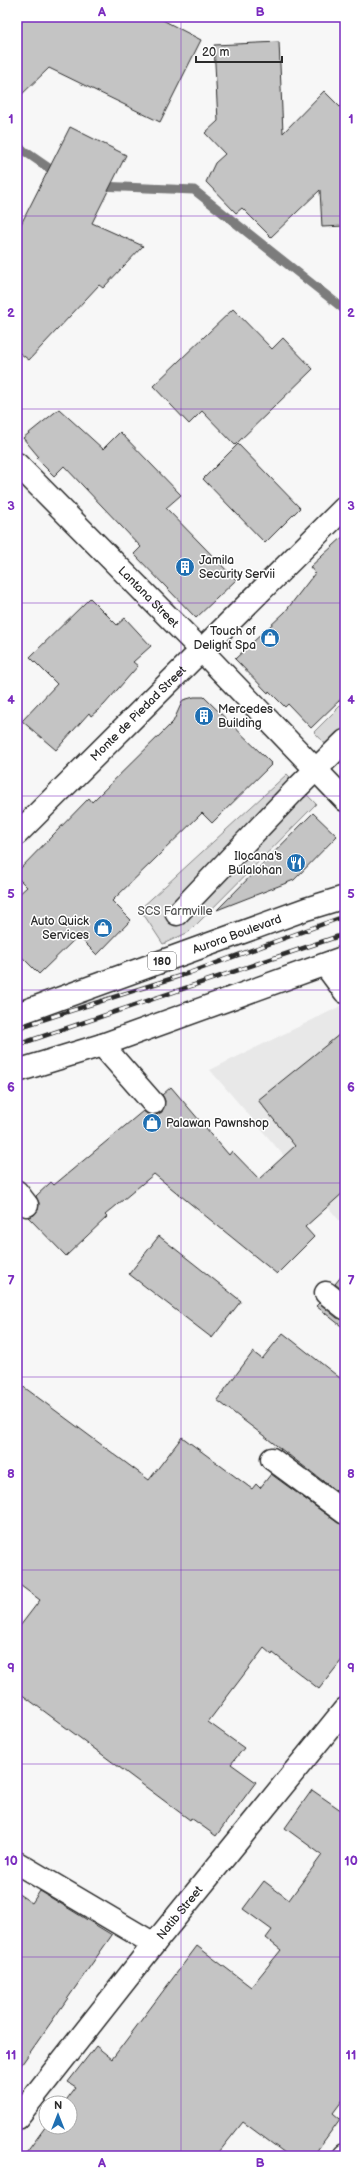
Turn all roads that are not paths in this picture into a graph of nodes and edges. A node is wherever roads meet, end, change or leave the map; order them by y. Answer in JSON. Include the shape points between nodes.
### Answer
{"nodes":[{"id":1,"x":17,"y":464,"type":"edge"},
{"id":2,"x":345,"y":507,"type":"edge"},
{"id":3,"x":202,"y":651,"type":"junction"},
{"id":4,"x":345,"y":741,"type":"edge"},
{"id":5,"x":317,"y":771,"type":"junction"},
{"id":6,"x":345,"y":800,"type":"edge"},
{"id":7,"x":17,"y":834,"type":"edge"},
{"id":8,"x":345,"y":889,"type":"edge"},
{"id":9,"x":345,"y":897,"type":"edge"},
{"id":10,"x":306,"y":909,"type":"junction"},
{"id":11,"x":177,"y":914,"type":"dead end"},
{"id":12,"x":345,"y":957,"type":"edge"},
{"id":13,"x":325,"y":965,"type":"junction"},
{"id":14,"x":345,"y":992,"type":"edge"},
{"id":15,"x":17,"y":1014,"type":"edge"},
{"id":16,"x":102,"y":1045,"type":"junction"},
{"id":17,"x":17,"y":1071,"type":"edge"},
{"id":18,"x":153,"y":1103,"type":"dead end"},
{"id":19,"x":326,"y":1294,"type":"dead end"},
{"id":20,"x":345,"y":1308,"type":"edge"},
{"id":21,"x":272,"y":1459,"type":"dead end"},
{"id":22,"x":345,"y":1513,"type":"edge"},
{"id":23,"x":345,"y":1709,"type":"edge"},
{"id":24,"x":17,"y":1864,"type":"edge"},
{"id":25,"x":154,"y":1944,"type":"junction"},
{"id":26,"x":17,"y":2118,"type":"edge"}],
"edges":[{"from":1,"to":3,"type":"street","name":"Lantana Street"},
{"from":2,"to":3,"type":"street","name":"Monte de Piedad Street"},
{"from":3,"to":5,"type":"street","name":"Lantana Street"},
{"from":3,"to":7,"type":"street","name":"Monte de Piedad Street"},
{"from":4,"to":5,"type":"street"},
{"from":5,"to":6,"type":"street","name":"Lantana Street"},
{"from":5,"to":11,"type":"street","via":[[296,789]]},
{"from":8,"to":10,"type":"street"},
{"from":9,"to":10,"type":"street","name":"Aurora Boulevard","number":"180"},
{"from":10,"to":15,"type":"street","name":"Aurora Boulevard","number":"180"},
{"from":12,"to":13,"type":"street"},
{"from":13,"to":14,"type":"street"},
{"from":13,"to":16,"type":"street"},
{"from":16,"to":17,"type":"street"},
{"from":16,"to":18,"type":"street"},
{"from":19,"to":20,"type":"street"},
{"from":21,"to":22,"type":"street"},
{"from":23,"to":25,"type":"street","name":"Natib Street"},
{"from":24,"to":25,"type":"street"},
{"from":25,"to":26,"type":"street","name":"Natib Street"}]}
